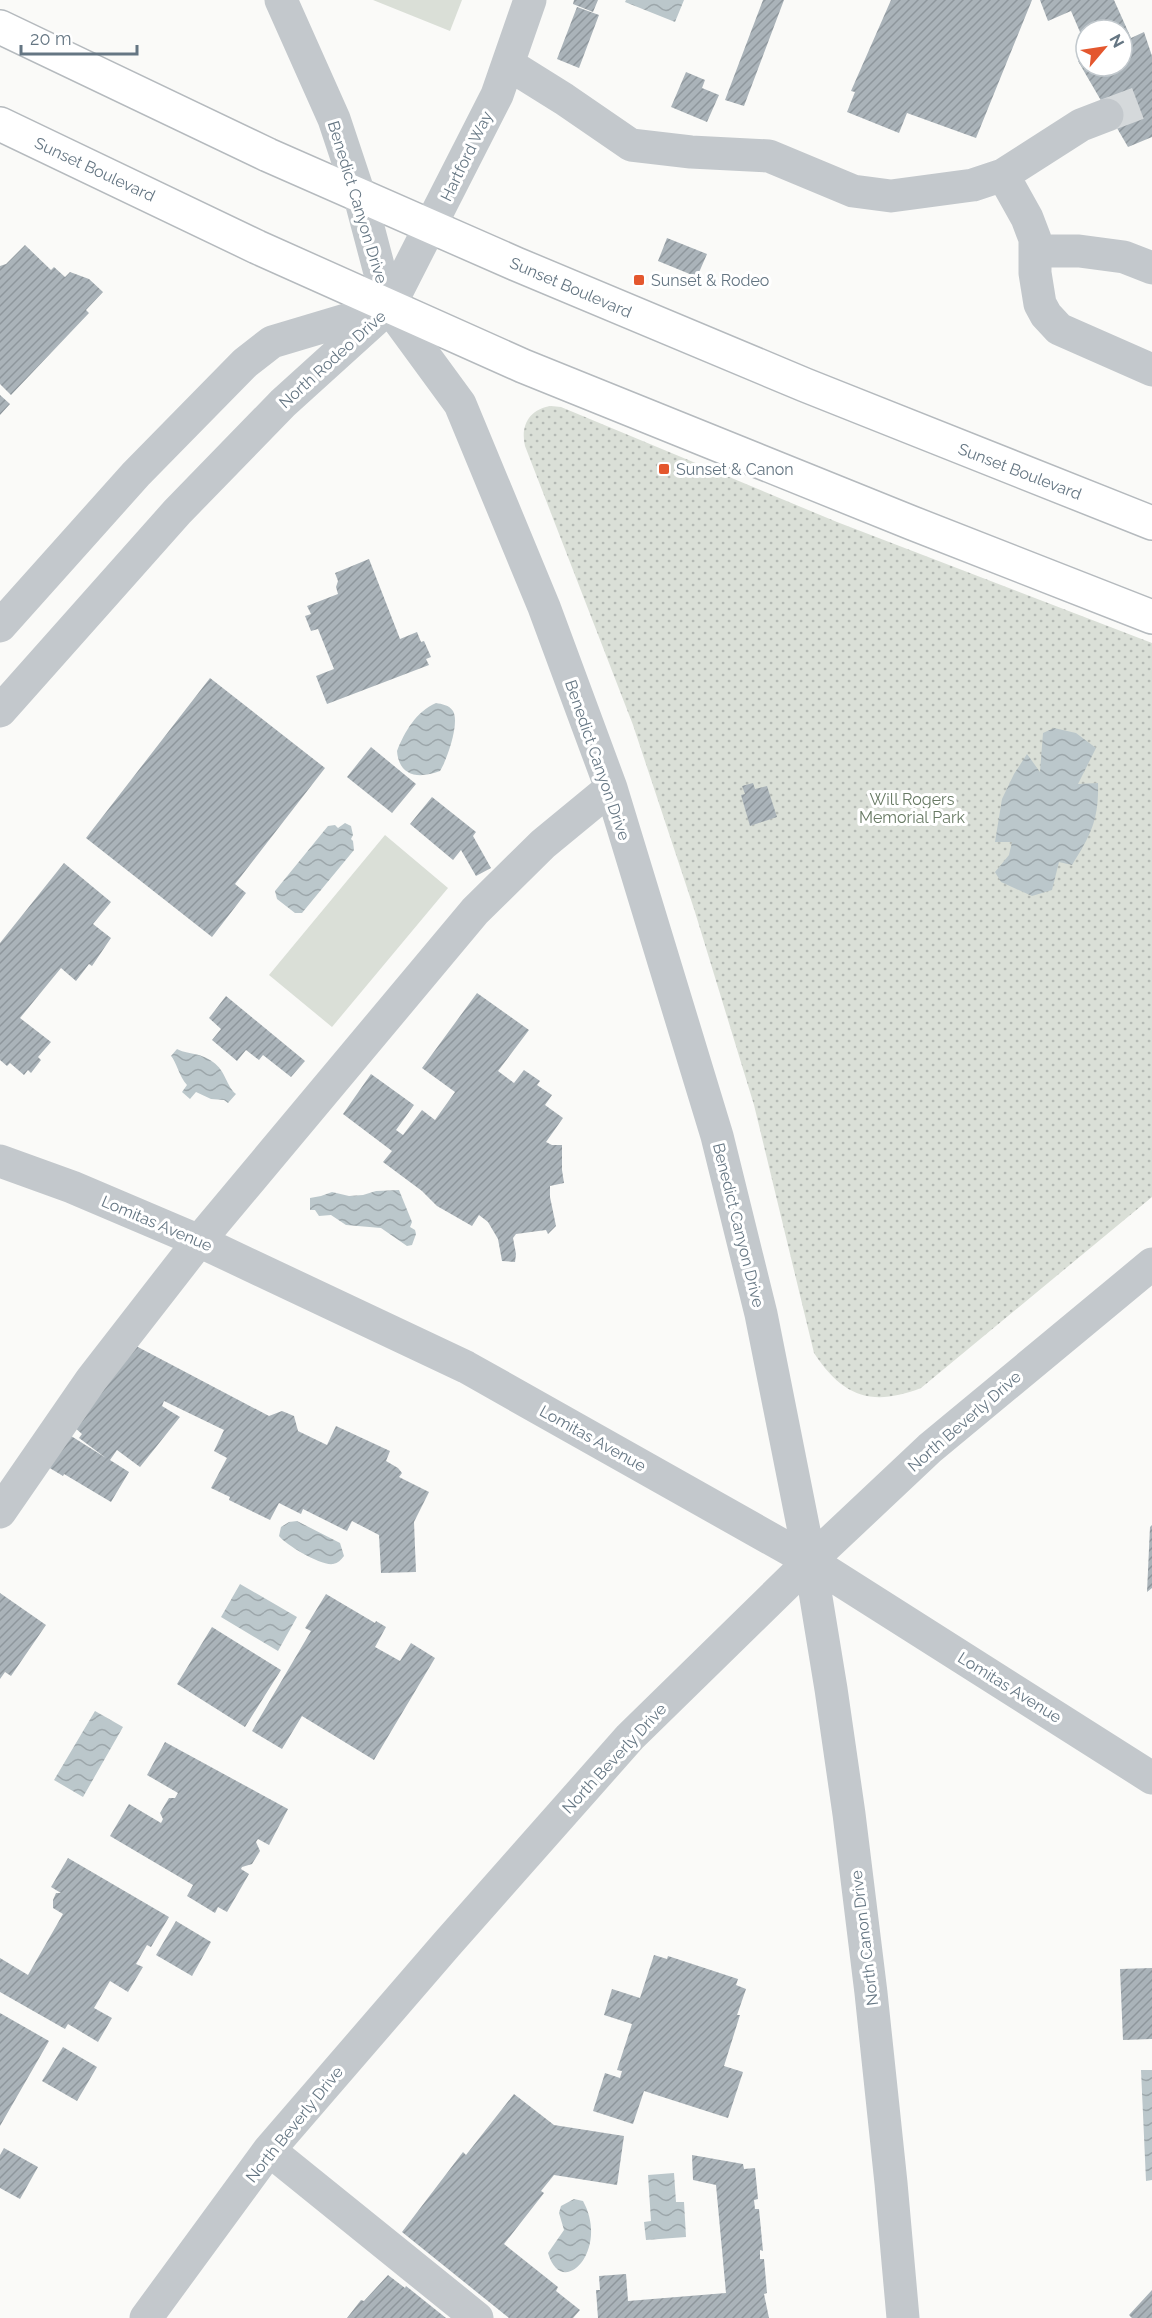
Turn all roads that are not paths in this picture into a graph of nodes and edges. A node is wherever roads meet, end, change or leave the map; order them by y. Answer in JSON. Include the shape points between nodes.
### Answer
{"nodes":[{"id":1,"x":281,"y":0,"type":"edge"},
{"id":2,"x":530,"y":0,"type":"edge"},
{"id":3,"x":0,"y":27,"type":"edge"},
{"id":4,"x":508,"y":64,"type":"junction"},
{"id":5,"x":1107,"y":115,"type":"tunnel mouth"},
{"id":6,"x":0,"y":124,"type":"edge"},
{"id":7,"x":1003,"y":175,"type":"junction"},
{"id":8,"x":360,"y":197,"type":"junction"},
{"id":9,"x":432,"y":227,"type":"junction"},
{"id":10,"x":1036,"y":251,"type":"junction"},
{"id":11,"x":1152,"y":268,"type":"edge"},
{"id":12,"x":389,"y":307,"type":"junction"},
{"id":13,"x":1152,"y":370,"type":"edge"},
{"id":14,"x":1152,"y":523,"type":"edge"},
{"id":15,"x":1152,"y":617,"type":"edge"},
{"id":16,"x":0,"y":626,"type":"edge"},
{"id":17,"x":0,"y":711,"type":"edge"},
{"id":18,"x":610,"y":788,"type":"junction"},
{"id":19,"x":0,"y":1161,"type":"edge"},
{"id":20,"x":199,"y":1241,"type":"junction"},
{"id":21,"x":1152,"y":1264,"type":"edge"},
{"id":22,"x":0,"y":1512,"type":"edge"},
{"id":23,"x":810,"y":1560,"type":"junction"},
{"id":24,"x":1152,"y":1778,"type":"edge"},
{"id":25,"x":269,"y":2150,"type":"junction"},
{"id":26,"x":146,"y":2318,"type":"edge"},
{"id":27,"x":477,"y":2318,"type":"edge"},
{"id":28,"x":903,"y":2318,"type":"edge"}],
"edges":[{"from":1,"to":8,"type":"street","name":"Benedict Canyon Drive","via":[[334,118]]},
{"from":2,"to":4,"type":"street","name":"Hartford Way"},
{"from":3,"to":8,"type":"main road","name":"Sunset Boulevard"},
{"from":4,"to":7,"type":"street","via":[[631,145],[769,156],[853,190],[891,196],[973,184]]},
{"from":4,"to":9,"type":"street","name":"Hartford Way"},
{"from":5,"to":7,"type":"street","via":[[1081,125]]},
{"from":6,"to":12,"type":"main road","name":"Sunset Boulevard"},
{"from":7,"to":10,"type":"street","via":[[1027,218]]},
{"from":8,"to":9,"type":"main road","name":"Sunset Boulevard"},
{"from":8,"to":12,"type":"street","name":"Benedict Canyon Drive"},
{"from":9,"to":12,"type":"street","name":"Hartford Way"},
{"from":9,"to":14,"type":"main road","name":"Sunset Boulevard","via":[[794,381]]},
{"from":10,"to":11,"type":"street","via":[[1124,257]]},
{"from":10,"to":13,"type":"street","via":[[1040,304],[1059,329]]},
{"from":12,"to":15,"type":"main road","name":"Sunset Boulevard","via":[[523,366]]},
{"from":12,"to":16,"type":"street","name":"North Rodeo Drive","via":[[272,342],[245,363],[136,474]]},
{"from":12,"to":17,"type":"street","name":"North Rodeo Drive","via":[[283,403],[177,512]]},
{"from":12,"to":18,"type":"street","name":"Benedict Canyon Drive","via":[[460,404],[544,607]]},
{"from":18,"to":20,"type":"street","via":[[543,844],[475,911]]},
{"from":18,"to":23,"type":"street","name":"Benedict Canyon Drive","via":[[717,1136],[757,1294]]},
{"from":19,"to":20,"type":"street","name":"Lomitas Avenue"},
{"from":20,"to":22,"type":"street","via":[[91,1380]]},
{"from":20,"to":23,"type":"street","name":"Lomitas Avenue","via":[[466,1367]]},
{"from":21,"to":23,"type":"street","name":"North Beverly Drive","via":[[930,1448]]},
{"from":23,"to":24,"type":"street","name":"Lomitas Avenue"},
{"from":23,"to":25,"type":"street","name":"North Beverly Drive","via":[[630,1737]]},
{"from":23,"to":28,"type":"street","name":"North Canon Drive","via":[[849,1814],[888,2147]]},
{"from":25,"to":26,"type":"street","name":"North Beverly Drive"},
{"from":25,"to":27,"type":"street"}]}
